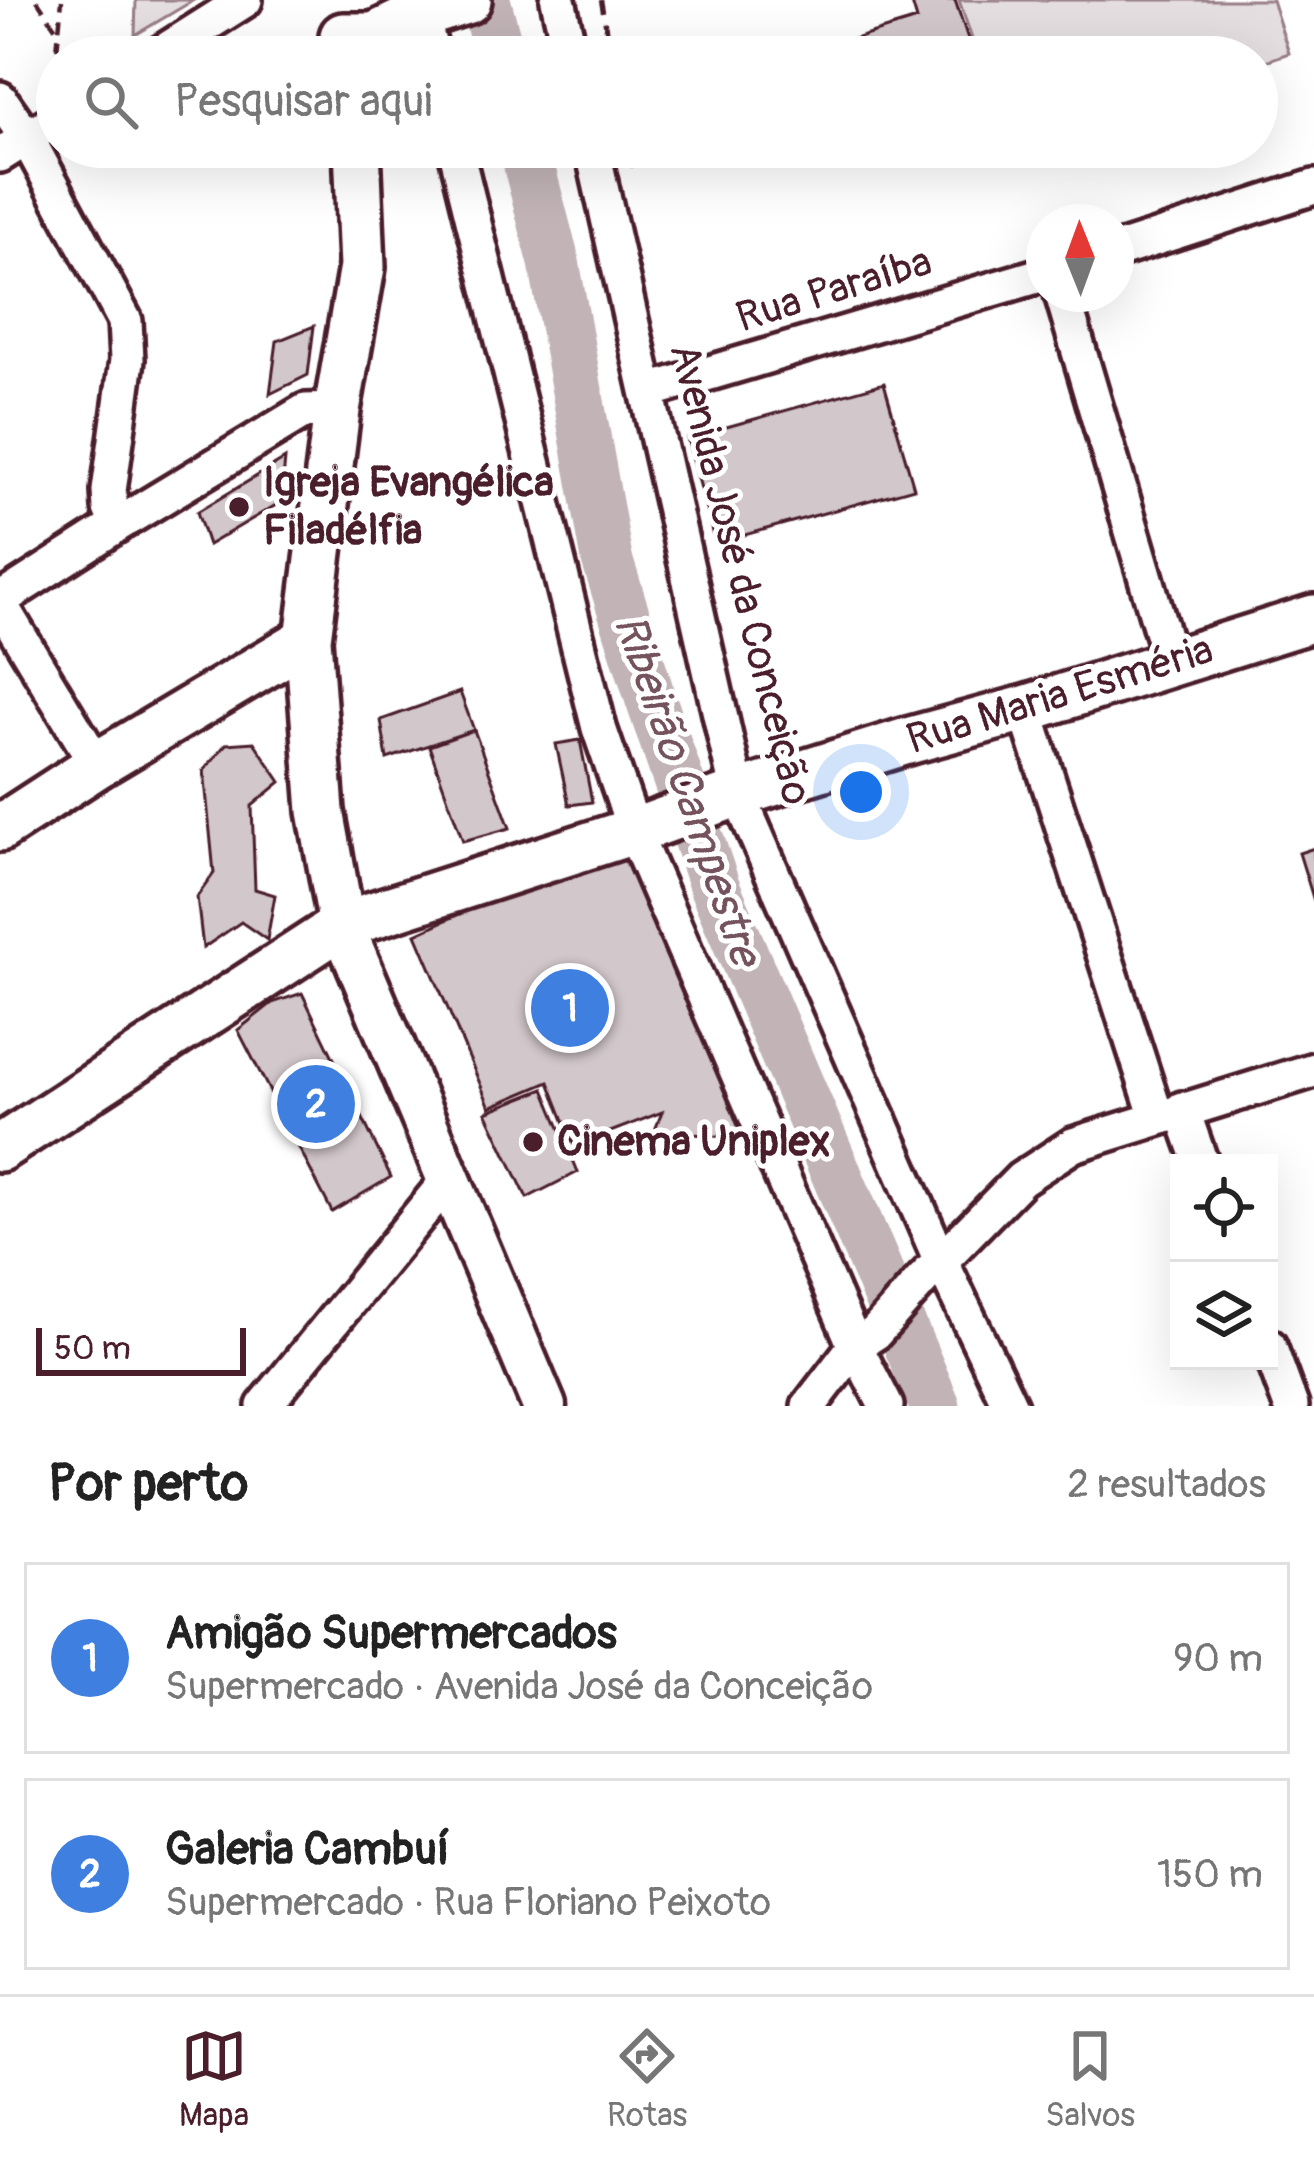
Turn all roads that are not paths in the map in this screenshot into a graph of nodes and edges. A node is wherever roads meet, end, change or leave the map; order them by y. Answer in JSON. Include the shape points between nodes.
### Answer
{"nodes":[{"id":1,"x":245,"y":0,"type":"edge"},
{"id":2,"x":468,"y":0,"type":"edge"},
{"id":3,"x":558,"y":0,"type":"edge"},
{"id":4,"x":412,"y":18,"type":"edge"},
{"id":5,"x":340,"y":31,"type":"edge"},
{"id":6,"x":188,"y":36,"type":"edge"},
{"id":7,"x":566,"y":36,"type":"edge"},
{"id":8,"x":0,"y":100,"type":"edge"},
{"id":9,"x":36,"y":124,"type":"edge"},
{"id":10,"x":14,"y":146,"type":"edge"},
{"id":11,"x":358,"y":168,"type":"edge"},
{"id":12,"x":460,"y":168,"type":"edge"},
{"id":13,"x":597,"y":168,"type":"edge"},
{"id":14,"x":1314,"y":187,"type":"edge"},
{"id":15,"x":1134,"y":245,"type":"edge"},
{"id":16,"x":1026,"y":279,"type":"edge"},
{"id":17,"x":1067,"y":312,"type":"edge"},
{"id":18,"x":649,"y":392,"type":"junction"},
{"id":19,"x":337,"y":410,"type":"junction"},
{"id":20,"x":117,"y":524,"type":"junction"},
{"id":21,"x":0,"y":602,"type":"edge"},
{"id":22,"x":1314,"y":618,"type":"edge"},
{"id":23,"x":308,"y":639,"type":"junction"},
{"id":24,"x":1171,"y":663,"type":"junction"},
{"id":25,"x":1025,"y":709,"type":"junction"},
{"id":26,"x":97,"y":765,"type":"junction"},
{"id":27,"x":735,"y":805,"type":"junction"},
{"id":28,"x":0,"y":828,"type":"edge"},
{"id":29,"x":643,"y":835,"type":"junction"},
{"id":30,"x":342,"y":925,"type":"junction"},
{"id":31,"x":1314,"y":1070,"type":"edge"},
{"id":32,"x":1169,"y":1114,"type":"junction"},
{"id":33,"x":4,"y":1134,"type":"edge"},
{"id":34,"x":1196,"y":1154,"type":"edge"},
{"id":35,"x":448,"y":1180,"type":"junction"},
{"id":36,"x":932,"y":1270,"type":"junction"},
{"id":37,"x":865,"y":1340,"type":"junction"},
{"id":38,"x":1278,"y":1370,"type":"edge"},
{"id":39,"x":265,"y":1406,"type":"edge"},
{"id":40,"x":544,"y":1406,"type":"edge"},
{"id":41,"x":809,"y":1406,"type":"edge"},
{"id":42,"x":886,"y":1406,"type":"edge"},
{"id":43,"x":1010,"y":1406,"type":"edge"},
{"id":44,"x":1291,"y":1406,"type":"edge"}],
"edges":[{"from":1,"to":6,"type":"street"},
{"from":2,"to":4,"type":"main road"},
{"from":3,"to":7,"type":"street"},
{"from":4,"to":5,"type":"main road","via":[[374,36]]},
{"from":8,"to":10,"type":"street"},
{"from":9,"to":10,"type":"street"},
{"from":10,"to":20,"type":"street","via":[[125,321],[109,490]]},
{"from":11,"to":19,"type":"main road","via":[[362,267]]},
{"from":12,"to":29,"type":"street","via":[[598,728]]},
{"from":13,"to":18,"type":"street","name":"Avenida José da Conceição"},
{"from":14,"to":15,"type":"street"},
{"from":16,"to":18,"type":"street","name":"Rua Paraíba"},
{"from":17,"to":24,"type":"street"},
{"from":18,"to":27,"type":"street","name":"Avenida José da Conceição"},
{"from":19,"to":20,"type":"street","via":[[305,411]]},
{"from":19,"to":23,"type":"main road"},
{"from":20,"to":21,"type":"street"},
{"from":21,"to":26,"type":"street"},
{"from":22,"to":24,"type":"main road","name":"Rua Maria Esméria"},
{"from":23,"to":26,"type":"main road"},
{"from":23,"to":30,"type":"main road","via":[[321,811]]},
{"from":24,"to":25,"type":"main road","name":"Rua Maria Esméria"},
{"from":25,"to":27,"type":"main road","name":"Rua Maria Esméria","via":[[904,742]]},
{"from":25,"to":32,"type":"street"},
{"from":26,"to":28,"type":"main road"},
{"from":27,"to":29,"type":"main road","name":"Rua Maria Esméria"},
{"from":27,"to":36,"type":"street","name":"Avenida José da Conceição"},
{"from":29,"to":30,"type":"main road","name":"Rua Maria Esméria"},
{"from":29,"to":37,"type":"street"},
{"from":30,"to":33,"type":"main road","name":"Rua Maria Esméria"},
{"from":30,"to":35,"type":"street"},
{"from":31,"to":32,"type":"street"},
{"from":32,"to":34,"type":"street"},
{"from":32,"to":36,"type":"street","via":[[1072,1145],[1021,1178]]},
{"from":35,"to":39,"type":"street"},
{"from":35,"to":40,"type":"street"},
{"from":36,"to":37,"type":"street"},
{"from":36,"to":43,"type":"street","name":"Avenida José da Conceição"},
{"from":37,"to":41,"type":"street"},
{"from":37,"to":42,"type":"street"},
{"from":38,"to":44,"type":"street"}]}
